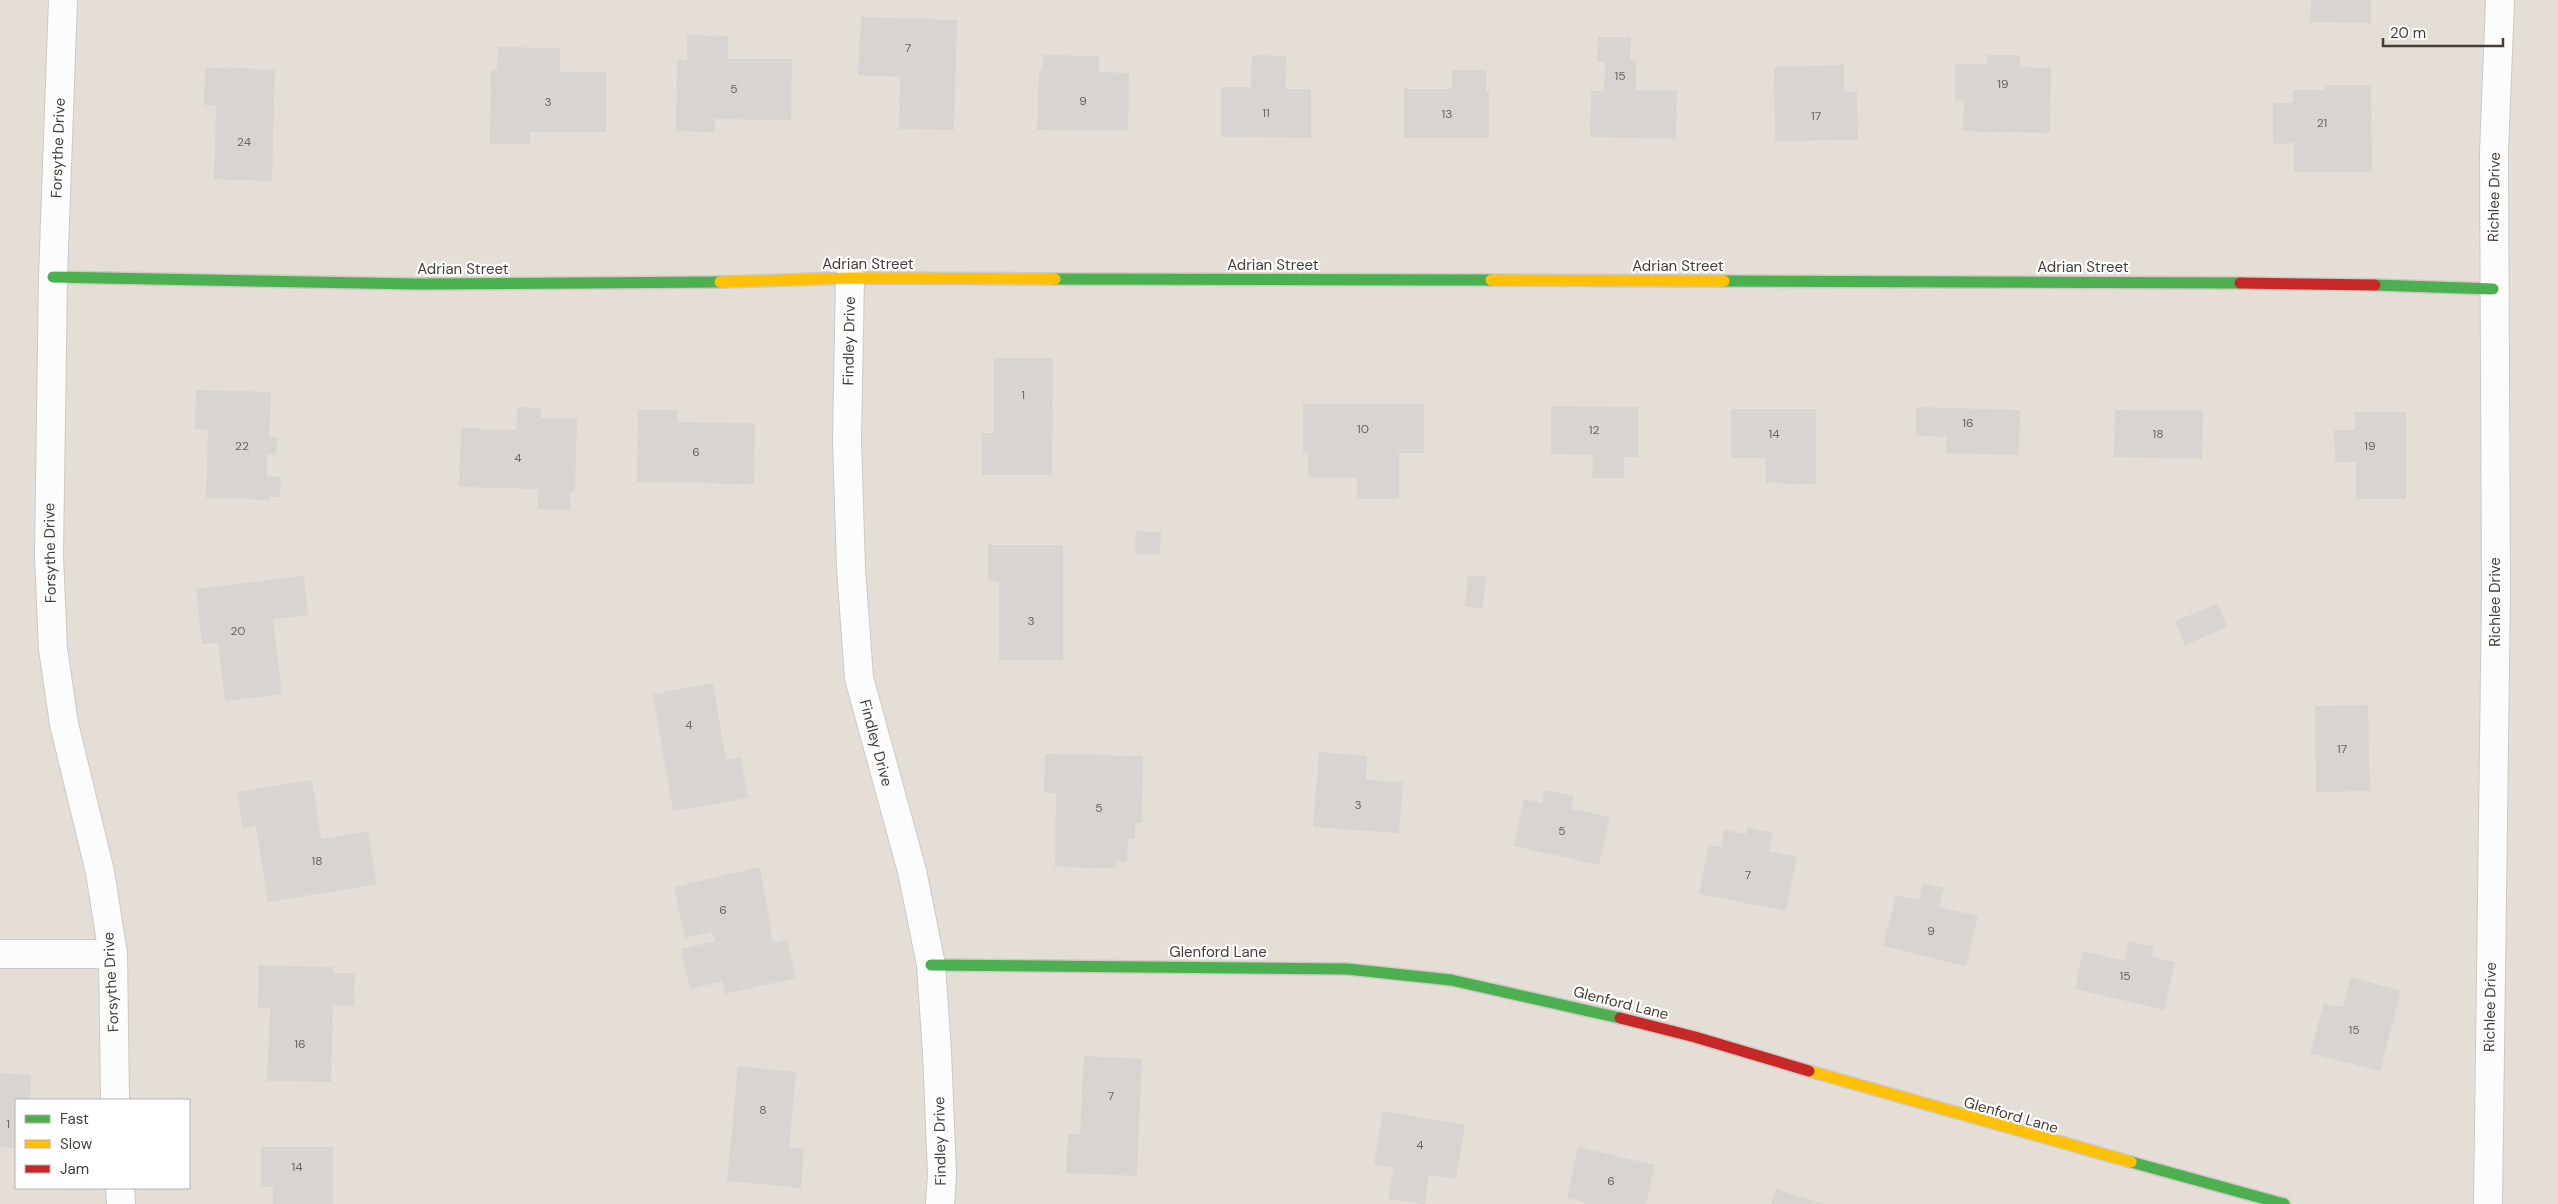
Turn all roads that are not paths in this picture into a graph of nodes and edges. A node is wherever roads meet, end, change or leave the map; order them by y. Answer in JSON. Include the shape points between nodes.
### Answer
{"nodes":[{"id":1,"x":63,"y":0,"type":"edge"},
{"id":2,"x":2500,"y":0,"type":"edge"},
{"id":3,"x":53,"y":277,"type":"junction"},
{"id":4,"x":850,"y":278,"type":"junction"},
{"id":5,"x":2493,"y":289,"type":"junction"},
{"id":6,"x":0,"y":954,"type":"edge"},
{"id":7,"x":113,"y":954,"type":"junction"},
{"id":8,"x":931,"y":966,"type":"junction"},
{"id":9,"x":115,"y":1099,"type":"edge"},
{"id":10,"x":120,"y":1189,"type":"edge"},
{"id":11,"x":121,"y":1204,"type":"edge"},
{"id":12,"x":940,"y":1204,"type":"edge"},
{"id":13,"x":2284,"y":1204,"type":"edge"},
{"id":14,"x":2488,"y":1204,"type":"edge"}],
"edges":[{"from":1,"to":3,"type":"street","name":"Forsythe Drive"},
{"from":2,"to":5,"type":"street","name":"Richlee Drive"},
{"from":3,"to":4,"type":"street","name":"Adrian Street","via":[[416,284],[676,283]]},
{"from":3,"to":7,"type":"street","name":"Forsythe Drive","via":[[49,556],[53,649],[64,724],[100,872]]},
{"from":4,"to":5,"type":"street","name":"Adrian Street","via":[[2290,283]]},
{"from":4,"to":8,"type":"street","name":"Findley Drive","via":[[847,440],[858,678],[912,871]]},
{"from":5,"to":14,"type":"street","name":"Richlee Drive","via":[[2496,592]]},
{"from":6,"to":7,"type":"street"},
{"from":7,"to":9,"type":"street","name":"Forsythe Drive"},
{"from":8,"to":12,"type":"street","name":"Findley Drive","via":[[942,1175]]},
{"from":8,"to":13,"type":"street","name":"Glenford Lane","via":[[1347,968],[1451,980],[1694,1037],[1897,1098]]},
{"from":10,"to":11,"type":"street"}]}
